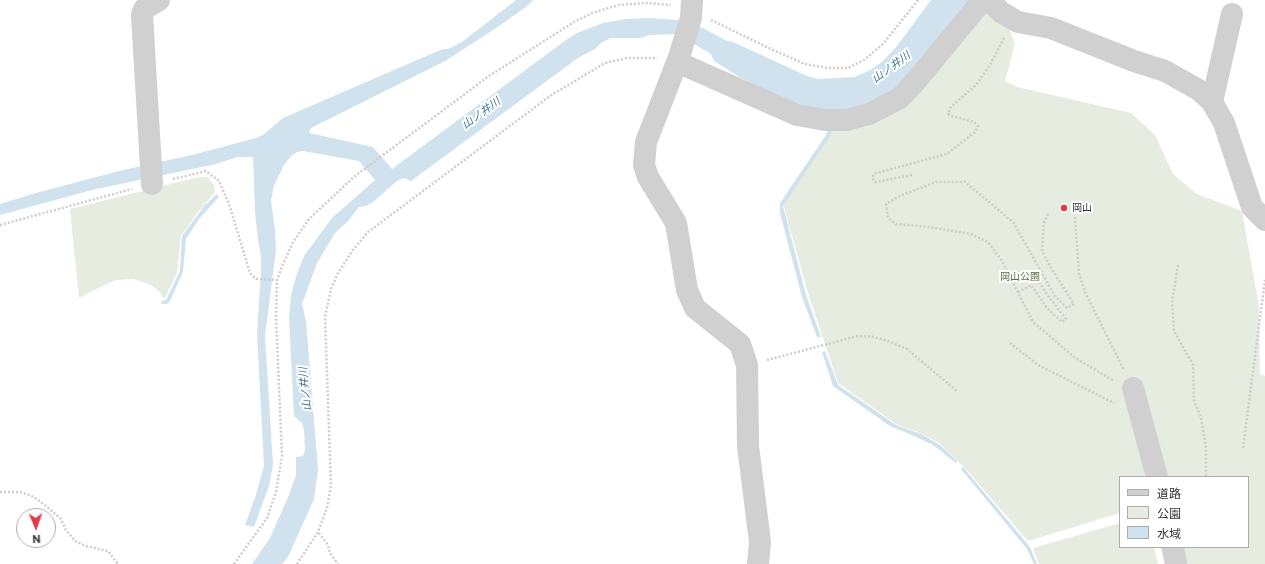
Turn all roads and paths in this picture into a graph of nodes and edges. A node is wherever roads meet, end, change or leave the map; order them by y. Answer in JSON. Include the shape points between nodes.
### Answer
{"nodes":[{"id":1,"x":159,"y":0,"type":"edge"},
{"id":2,"x":918,"y":0,"type":"edge"},
{"id":3,"x":988,"y":0,"type":"edge"},
{"id":4,"x":691,"y":9,"type":"edge"},
{"id":5,"x":1232,"y":14,"type":"dead end"},
{"id":6,"x":1013,"y":19,"type":"junction"},
{"id":7,"x":678,"y":60,"type":"junction"},
{"id":8,"x":1212,"y":102,"type":"junction"},
{"id":9,"x":151,"y":175,"type":"junction"},
{"id":10,"x":912,"y":175,"type":"dead end"},
{"id":11,"x":1048,"y":214,"type":"dead end"},
{"id":12,"x":1075,"y":217,"type":"dead end"},
{"id":13,"x":1265,"y":220,"type":"edge"},
{"id":14,"x":0,"y":225,"type":"edge"},
{"id":15,"x":1178,"y":265,"type":"dead end"},
{"id":16,"x":1043,"y":275,"type":"junction"},
{"id":17,"x":276,"y":280,"type":"junction"},
{"id":18,"x":1265,"y":280,"type":"edge"},
{"id":19,"x":1018,"y":292,"type":"junction"},
{"id":20,"x":1010,"y":343,"type":"dead end"},
{"id":21,"x":747,"y":365,"type":"junction"},
{"id":22,"x":1133,"y":390,"type":"junction"},
{"id":23,"x":958,"y":392,"type":"dead end"},
{"id":24,"x":1140,"y":414,"type":"junction"},
{"id":25,"x":1243,"y":448,"type":"dead end"},
{"id":26,"x":1157,"y":476,"type":"edge"},
{"id":27,"x":1206,"y":476,"type":"edge"},
{"id":28,"x":0,"y":492,"type":"edge"},
{"id":29,"x":318,"y":532,"type":"junction"},
{"id":30,"x":1173,"y":548,"type":"edge"},
{"id":31,"x":118,"y":564,"type":"edge"},
{"id":32,"x":234,"y":564,"type":"edge"},
{"id":33,"x":298,"y":564,"type":"edge"},
{"id":34,"x":338,"y":564,"type":"edge"},
{"id":35,"x":758,"y":564,"type":"edge"},
{"id":36,"x":1176,"y":564,"type":"edge"}],
"edges":[{"from":1,"to":9,"type":"street","via":[[144,8],[142,15]]},
{"from":2,"to":4,"type":"path","via":[[883,44],[864,60],[848,68],[805,64]]},
{"from":3,"to":6,"type":"street"},
{"from":3,"to":7,"type":"street","via":[[977,7],[900,98],[869,114],[846,120],[825,120],[797,115]]},
{"from":4,"to":7,"type":"street"},
{"from":4,"to":17,"type":"path","via":[[646,3],[619,5],[592,13],[489,76],[363,170],[309,219],[293,242]]},
{"from":5,"to":8,"type":"street"},
{"from":6,"to":8,"type":"street","via":[[1051,28],[1165,71],[1199,90]]},
{"from":6,"to":10,"type":"path","via":[[990,65],[976,85],[950,108],[948,114],[951,116],[974,122],[978,126],[975,132],[947,154],[876,173],[872,177],[875,182]]},
{"from":7,"to":21,"type":"street","via":[[646,142],[644,165],[648,177],[676,223],[686,290],[695,308],[740,344]]},
{"from":7,"to":29,"type":"path","via":[[627,58],[605,63],[550,96],[368,232],[353,250],[331,289],[325,317],[331,486],[327,508]]},
{"from":8,"to":13,"type":"street","via":[[1224,123],[1252,207]]},
{"from":9,"to":14,"type":"path"},
{"from":9,"to":17,"type":"path","via":[[206,171],[219,181],[229,204],[250,273],[256,279]]},
{"from":11,"to":16,"type":"path","via":[[1044,222],[1042,251],[1074,304],[1068,308],[1055,296]]},
{"from":12,"to":22,"type":"path","via":[[1079,274],[1085,292]]},
{"from":15,"to":27,"type":"path","via":[[1172,302],[1174,331],[1193,365],[1194,400],[1201,418],[1206,448]]},
{"from":16,"to":19,"type":"path","via":[[1037,279],[1066,318],[1062,322],[1047,308],[1031,285]]},
{"from":16,"to":19,"type":"path","via":[[1013,222],[966,182],[936,182],[886,204],[888,218],[896,224],[971,234],[988,242],[1002,261]]},
{"from":17,"to":32,"type":"path","via":[[282,456],[276,492],[267,518]]},
{"from":18,"to":25,"type":"path"},
{"from":19,"to":22,"type":"path","via":[[1033,322],[1068,352]]},
{"from":20,"to":24,"type":"path","via":[[1038,364]]},
{"from":21,"to":23,"type":"path","via":[[858,336],[874,337],[907,349]]},
{"from":21,"to":35,"type":"street","via":[[748,446],[760,542]]},
{"from":22,"to":24,"type":"street"},
{"from":24,"to":26,"type":"street"},
{"from":28,"to":31,"type":"path","via":[[20,492],[34,497],[61,519],[75,541],[108,551]]},
{"from":29,"to":33,"type":"path"},
{"from":29,"to":34,"type":"path"},
{"from":30,"to":36,"type":"street"}]}
